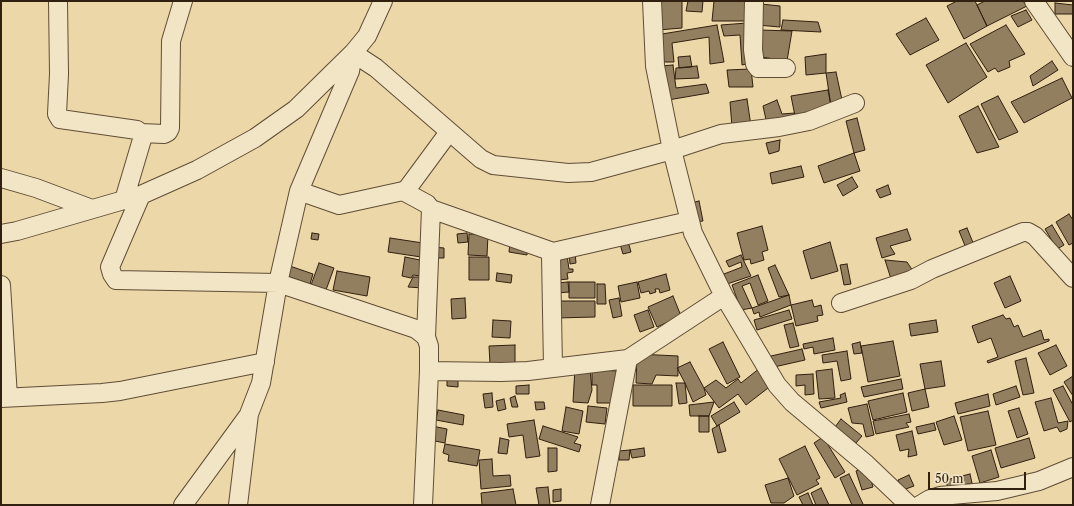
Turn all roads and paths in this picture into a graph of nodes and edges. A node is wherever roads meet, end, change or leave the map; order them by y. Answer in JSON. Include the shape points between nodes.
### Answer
{"nodes":[{"id":1,"x":58,"y":1,"type":"edge"},
{"id":2,"x":183,"y":1,"type":"edge"},
{"id":3,"x":384,"y":1,"type":"edge"},
{"id":4,"x":652,"y":1,"type":"edge"},
{"id":5,"x":754,"y":1,"type":"edge"},
{"id":6,"x":1034,"y":1,"type":"edge"},
{"id":7,"x":352,"y":53,"type":"junction"},
{"id":8,"x":1073,"y":57,"type":"edge"},
{"id":9,"x":786,"y":68,"type":"dead end"},
{"id":10,"x":855,"y":104,"type":"dead end"},
{"id":11,"x":449,"y":132,"type":"junction"},
{"id":12,"x":141,"y":133,"type":"junction"},
{"id":13,"x":672,"y":150,"type":"junction"},
{"id":14,"x":1,"y":178,"type":"edge"},
{"id":15,"x":299,"y":191,"type":"junction"},
{"id":16,"x":403,"y":191,"type":"junction"},
{"id":17,"x":133,"y":197,"type":"junction"},
{"id":18,"x":92,"y":209,"type":"junction"},
{"id":19,"x":431,"y":209,"type":"junction"},
{"id":20,"x":689,"y":221,"type":"junction"},
{"id":21,"x":1,"y":234,"type":"edge"},
{"id":22,"x":553,"y":252,"type":"junction"},
{"id":23,"x":1073,"y":278,"type":"edge"},
{"id":24,"x":278,"y":283,"type":"junction"},
{"id":25,"x":1,"y":285,"type":"edge"},
{"id":26,"x":724,"y":296,"type":"junction"},
{"id":27,"x":841,"y":303,"type":"dead end"},
{"id":28,"x":426,"y":337,"type":"junction"},
{"id":29,"x":628,"y":359,"type":"junction"},
{"id":30,"x":265,"y":362,"type":"junction"},
{"id":31,"x":553,"y":368,"type":"junction"},
{"id":32,"x":429,"y":370,"type":"junction"},
{"id":33,"x":5,"y":397,"type":"edge"},
{"id":34,"x":249,"y":414,"type":"junction"},
{"id":35,"x":1073,"y":467,"type":"edge"},
{"id":36,"x":183,"y":505,"type":"edge"},
{"id":37,"x":238,"y":505,"type":"edge"},
{"id":38,"x":423,"y":505,"type":"edge"},
{"id":39,"x":600,"y":505,"type":"edge"},
{"id":40,"x":909,"y":505,"type":"edge"},
{"id":41,"x":920,"y":505,"type":"edge"}],
"edges":[{"from":1,"to":12,"type":"street","via":[[57,114],[60,119],[137,130]]},
{"from":2,"to":12,"type":"street","via":[[171,41],[170,128],[164,134]]},
{"from":3,"to":7,"type":"street","via":[[366,36]]},
{"from":4,"to":13,"type":"street","via":[[655,66]]},
{"from":5,"to":9,"type":"street","via":[[755,64],[758,68]]},
{"from":6,"to":8,"type":"street"},
{"from":7,"to":11,"type":"street","via":[[376,68]]},
{"from":7,"to":15,"type":"street","via":[[350,71]]},
{"from":7,"to":17,"type":"street","via":[[296,109],[255,138],[197,170]]},
{"from":10,"to":13,"type":"street","via":[[809,121],[721,134]]},
{"from":11,"to":13,"type":"street","via":[[481,159],[493,165],[568,173],[591,172]]},
{"from":11,"to":16,"type":"street"},
{"from":12,"to":17,"type":"street","via":[[143,136]]},
{"from":13,"to":20,"type":"street"},
{"from":14,"to":18,"type":"street"},
{"from":15,"to":16,"type":"street","via":[[339,205]]},
{"from":15,"to":24,"type":"street"},
{"from":16,"to":19,"type":"street","via":[[427,204]]},
{"from":17,"to":18,"type":"street"},
{"from":17,"to":24,"type":"street","via":[[110,267],[116,280]]},
{"from":18,"to":21,"type":"street"},
{"from":19,"to":22,"type":"street"},
{"from":19,"to":28,"type":"street"},
{"from":20,"to":22,"type":"street"},
{"from":20,"to":26,"type":"street"},
{"from":22,"to":31,"type":"street"},
{"from":23,"to":27,"type":"street","via":[[1035,236],[1023,232],[911,280]]},
{"from":24,"to":28,"type":"street","via":[[416,330]]},
{"from":24,"to":30,"type":"street"},
{"from":25,"to":33,"type":"street"},
{"from":26,"to":29,"type":"street"},
{"from":26,"to":40,"type":"street","via":[[777,385],[792,402],[866,464]]},
{"from":28,"to":32,"type":"street","via":[[429,346]]},
{"from":29,"to":31,"type":"street"},
{"from":29,"to":39,"type":"street"},
{"from":30,"to":33,"type":"street","via":[[120,391]]},
{"from":30,"to":34,"type":"street","via":[[261,383]]},
{"from":31,"to":32,"type":"street","via":[[501,372]]},
{"from":32,"to":38,"type":"street"},
{"from":34,"to":36,"type":"street"},
{"from":34,"to":37,"type":"street"},
{"from":35,"to":41,"type":"street","via":[[1039,481],[997,491],[940,496]]}]}
